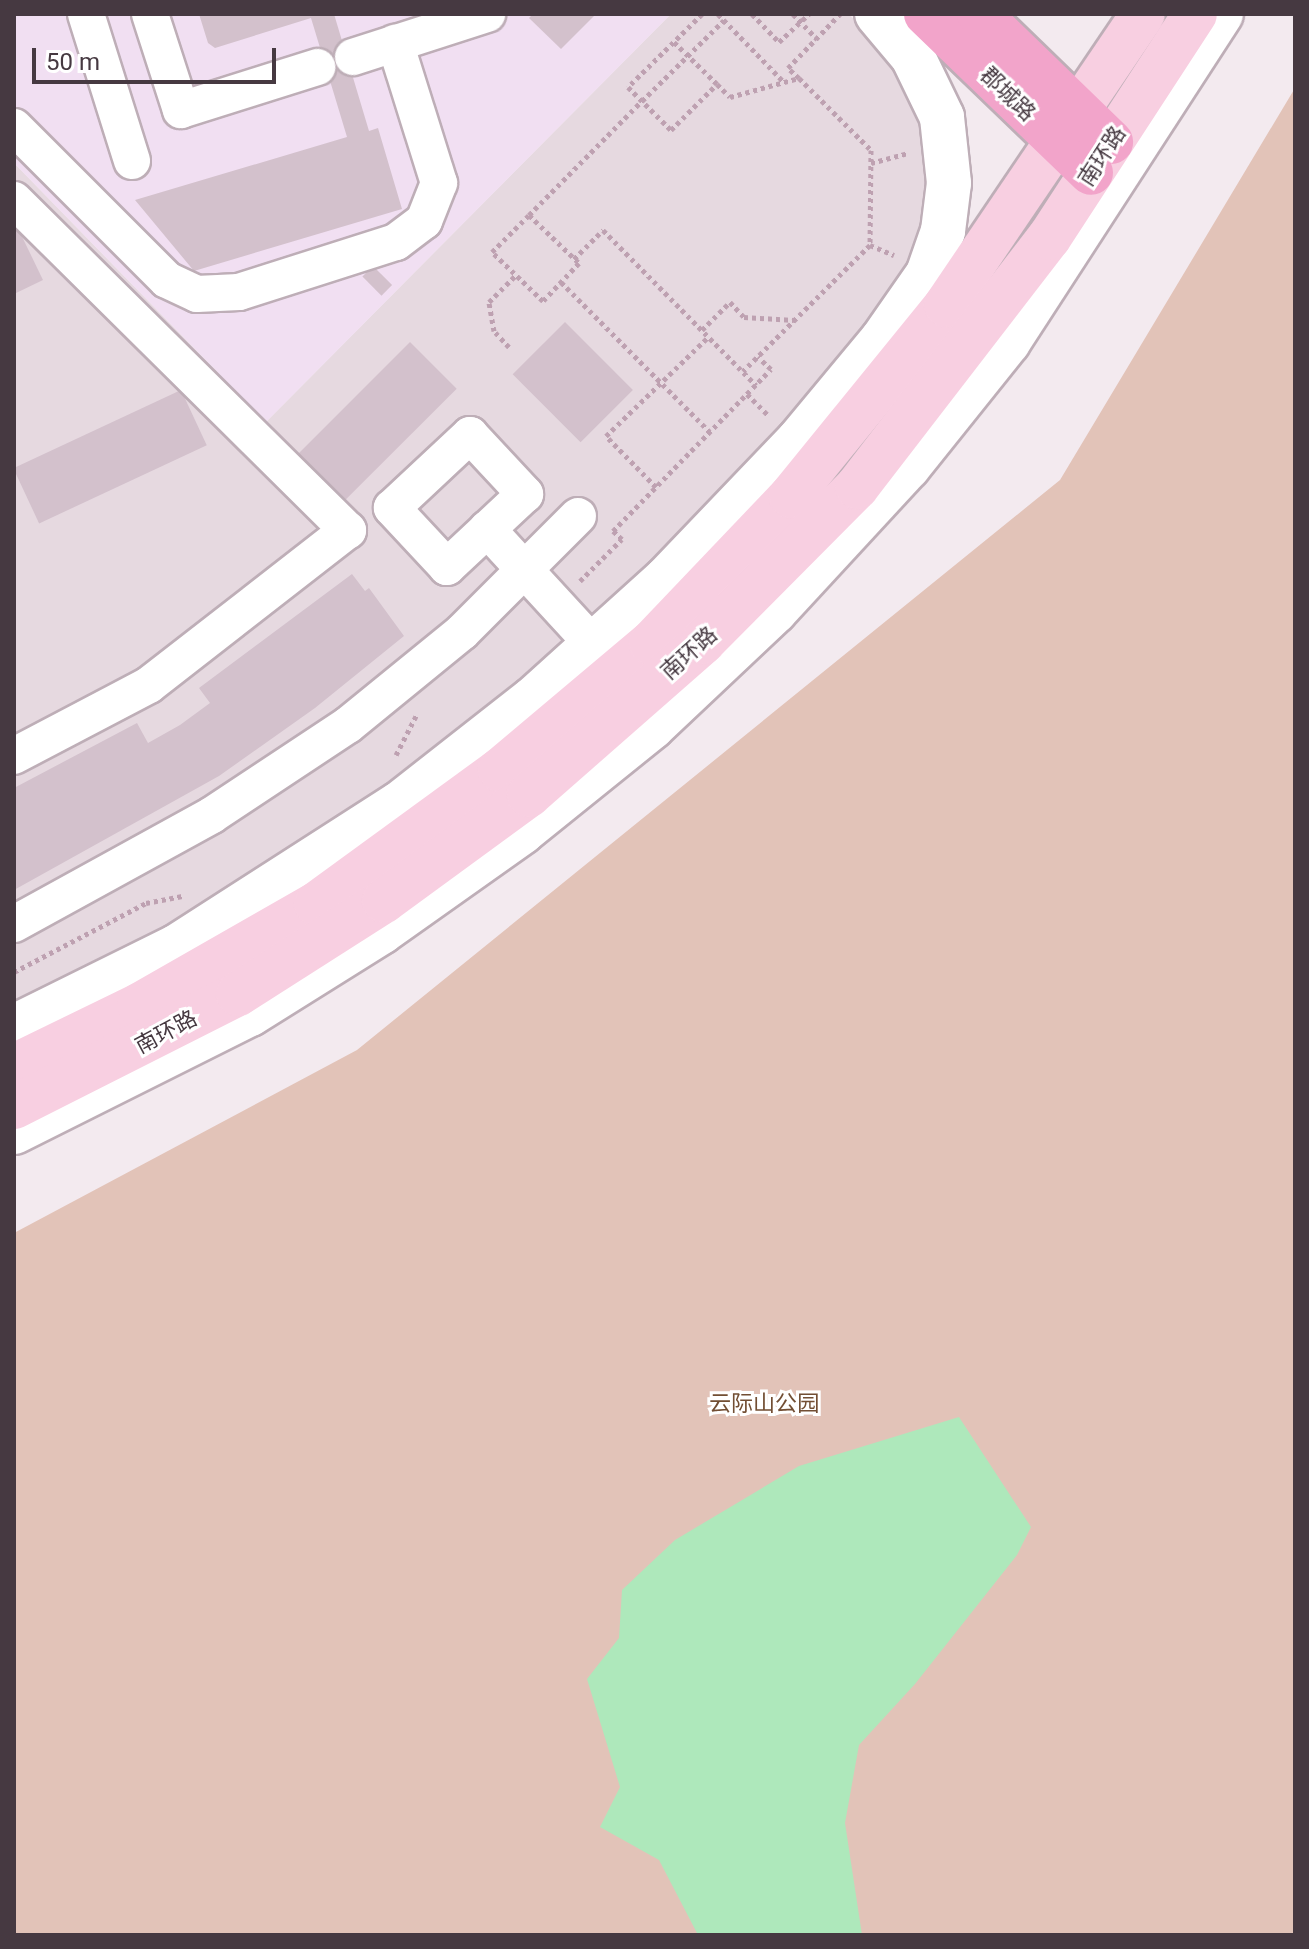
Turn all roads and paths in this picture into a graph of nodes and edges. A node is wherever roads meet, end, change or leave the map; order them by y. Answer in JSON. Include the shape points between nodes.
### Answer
{"nodes":[{"id":1,"x":86,"y":14,"type":"edge"},
{"id":2,"x":150,"y":14,"type":"edge"},
{"id":3,"x":487,"y":14,"type":"edge"},
{"id":4,"x":702,"y":14,"type":"edge"},
{"id":5,"x":718,"y":14,"type":"edge"},
{"id":6,"x":752,"y":14,"type":"edge"},
{"id":7,"x":793,"y":14,"type":"edge"},
{"id":8,"x":809,"y":14,"type":"edge"},
{"id":9,"x":840,"y":14,"type":"edge"},
{"id":10,"x":877,"y":14,"type":"edge"},
{"id":11,"x":926,"y":14,"type":"edge"},
{"id":12,"x":979,"y":14,"type":"edge"},
{"id":13,"x":1143,"y":14,"type":"edge"},
{"id":14,"x":1195,"y":14,"type":"edge"},
{"id":15,"x":1221,"y":14,"type":"edge"},
{"id":16,"x":724,"y":20,"type":"junction"},
{"id":17,"x":801,"y":22,"type":"junction"},
{"id":18,"x":817,"y":39,"type":"junction"},
{"id":19,"x":674,"y":42,"type":"junction"},
{"id":20,"x":395,"y":43,"type":"junction"},
{"id":21,"x":688,"y":56,"type":"junction"},
{"id":22,"x":353,"y":57,"type":"dead end"},
{"id":23,"x":317,"y":67,"type":"dead end"},
{"id":24,"x":788,"y":68,"type":"junction"},
{"id":25,"x":779,"y":77,"type":"junction"},
{"id":26,"x":799,"y":78,"type":"junction"},
{"id":27,"x":785,"y":82,"type":"junction"},
{"id":28,"x":717,"y":84,"type":"junction"},
{"id":29,"x":642,"y":101,"type":"junction"},
{"id":30,"x":1068,"y":126,"type":"junction"},
{"id":31,"x":14,"y":127,"type":"edge"},
{"id":32,"x":917,"y":151,"type":"dead end"},
{"id":33,"x":1101,"y":158,"type":"junction"},
{"id":34,"x":132,"y":161,"type":"dead end"},
{"id":35,"x":871,"y":163,"type":"junction"},
{"id":36,"x":14,"y":200,"type":"edge"},
{"id":37,"x":529,"y":215,"type":"junction"},
{"id":38,"x":574,"y":259,"type":"junction"},
{"id":39,"x":516,"y":275,"type":"junction"},
{"id":40,"x":561,"y":282,"type":"junction"},
{"id":41,"x":796,"y":320,"type":"junction"},
{"id":42,"x":702,"y":330,"type":"junction"},
{"id":43,"x":708,"y":337,"type":"junction"},
{"id":44,"x":509,"y":347,"type":"dead end"},
{"id":45,"x":758,"y":357,"type":"junction"},
{"id":46,"x":743,"y":371,"type":"junction"},
{"id":47,"x":661,"y":382,"type":"junction"},
{"id":48,"x":756,"y":385,"type":"junction"},
{"id":49,"x":747,"y":394,"type":"junction"},
{"id":50,"x":777,"y":423,"type":"dead end"},
{"id":51,"x":710,"y":432,"type":"junction"},
{"id":52,"x":656,"y":487,"type":"junction"},
{"id":53,"x":578,"y":516,"type":"dead end"},
{"id":54,"x":487,"y":529,"type":"junction"},
{"id":55,"x":524,"y":569,"type":"junction"},
{"id":56,"x":557,"y":605,"type":"junction"},
{"id":57,"x":606,"y":658,"type":"junction"},
{"id":58,"x":14,"y":756,"type":"edge"},
{"id":59,"x":14,"y":924,"type":"edge"},
{"id":60,"x":14,"y":1027,"type":"edge"},
{"id":61,"x":14,"y":1066,"type":"edge"},
{"id":62,"x":14,"y":1107,"type":"edge"},
{"id":63,"x":14,"y":1132,"type":"edge"}],
"edges":[{"from":1,"to":34,"type":"street"},
{"from":2,"to":23,"type":"street","via":[[181,110]]},
{"from":3,"to":20,"type":"street"},
{"from":4,"to":19,"type":"path"},
{"from":5,"to":16,"type":"path"},
{"from":6,"to":17,"type":"path","via":[[779,42]]},
{"from":7,"to":17,"type":"path"},
{"from":8,"to":17,"type":"path"},
{"from":9,"to":18,"type":"path"},
{"from":10,"to":57,"type":"street","via":[[913,57],[942,117],[949,183],[943,231],[928,274],[882,340],[798,441],[666,579]]},
{"from":11,"to":30,"type":"main road","name":"郡城路"},
{"from":12,"to":30,"type":"main road","name":"郡城路"},
{"from":13,"to":30,"type":"main road","name":"南环路"},
{"from":14,"to":33,"type":"main road","name":"南环路"},
{"from":15,"to":63,"type":"street","via":[[1008,342],[908,467],[775,611],[652,727],[522,832],[381,932],[250,1014]]},
{"from":16,"to":21,"type":"path"},
{"from":16,"to":25,"type":"path"},
{"from":17,"to":18,"type":"path"},
{"from":18,"to":24,"type":"path"},
{"from":19,"to":21,"type":"path"},
{"from":19,"to":29,"type":"path","via":[[628,87]]},
{"from":20,"to":22,"type":"street"},
{"from":20,"to":31,"type":"street","via":[[439,183],[424,221],[396,242],[239,292],[197,294],[167,280]]},
{"from":21,"to":28,"type":"path"},
{"from":21,"to":29,"type":"path"},
{"from":24,"to":25,"type":"path"},
{"from":24,"to":26,"type":"path"},
{"from":25,"to":27,"type":"path"},
{"from":26,"to":27,"type":"path"},
{"from":26,"to":35,"type":"path","via":[[871,150]]},
{"from":27,"to":28,"type":"path","via":[[730,97]]},
{"from":28,"to":29,"type":"path","via":[[671,130]]},
{"from":29,"to":37,"type":"path"},
{"from":30,"to":33,"type":"main road","name":"郡城路"},
{"from":30,"to":57,"type":"main road","name":"南环路","via":[[946,305],[791,496]]},
{"from":32,"to":35,"type":"path"},
{"from":33,"to":62,"type":"main road","name":"南环路","via":[[1049,238],[857,487],[703,642],[529,795],[384,901],[238,994]]},
{"from":35,"to":41,"type":"path","via":[[870,245]]},
{"from":36,"to":58,"type":"street","via":[[348,530],[149,685]]},
{"from":37,"to":38,"type":"path"},
{"from":37,"to":39,"type":"path","via":[[492,252]]},
{"from":38,"to":40,"type":"path","via":[[579,263]]},
{"from":38,"to":42,"type":"path","via":[[603,230]]},
{"from":39,"to":40,"type":"path","via":[[543,301]]},
{"from":39,"to":44,"type":"path","via":[[489,302],[494,331]]},
{"from":40,"to":47,"type":"path"},
{"from":41,"to":42,"type":"path","via":[[744,317],[730,302]]},
{"from":41,"to":45,"type":"path"},
{"from":42,"to":43,"type":"path"},
{"from":43,"to":46,"type":"path"},
{"from":43,"to":47,"type":"path"},
{"from":45,"to":46,"type":"path"},
{"from":45,"to":48,"type":"path","via":[[771,369]]},
{"from":46,"to":48,"type":"path"},
{"from":47,"to":51,"type":"path"},
{"from":47,"to":52,"type":"path","via":[[606,436]]},
{"from":48,"to":49,"type":"path"},
{"from":49,"to":50,"type":"path"},
{"from":49,"to":51,"type":"path"},
{"from":51,"to":52,"type":"path"},
{"from":52,"to":56,"type":"path","via":[[613,531],[622,539]]},
{"from":53,"to":55,"type":"street"},
{"from":54,"to":54,"type":"street","via":[[525,494],[470,435],[422,458],[392,508],[447,567]]},
{"from":54,"to":55,"type":"street"},
{"from":55,"to":56,"type":"street"},
{"from":55,"to":59,"type":"street","via":[[462,632],[348,725],[212,815]]},
{"from":56,"to":57,"type":"street"},
{"from":57,"to":60,"type":"street","via":[[533,699],[399,804],[294,876],[176,947]]},
{"from":57,"to":61,"type":"main road","name":"南环路","via":[[500,770],[316,904],[139,1005]]}]}
